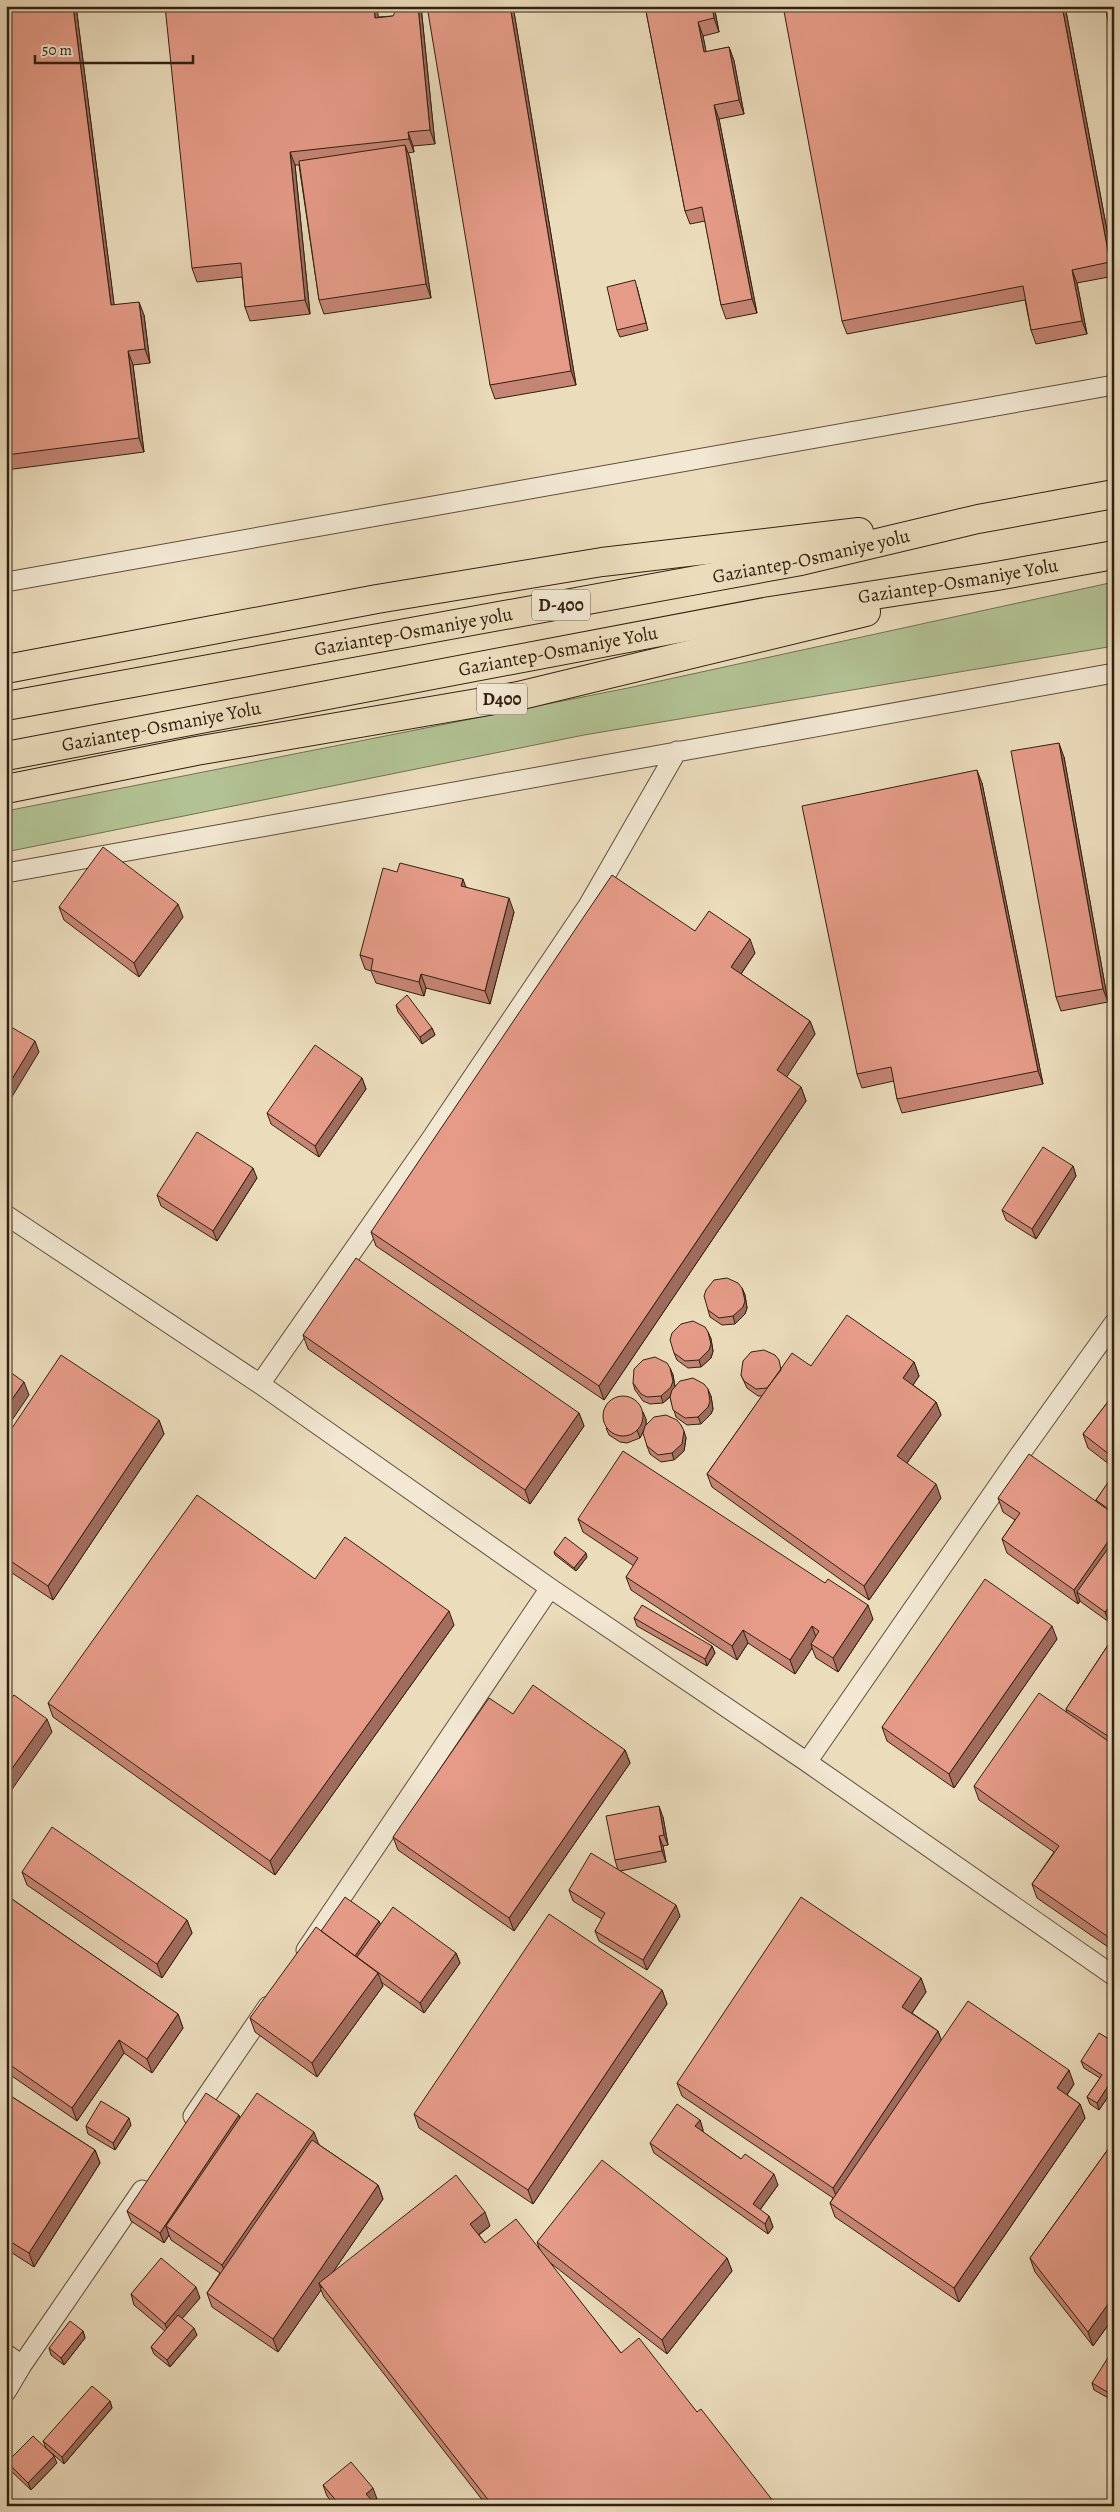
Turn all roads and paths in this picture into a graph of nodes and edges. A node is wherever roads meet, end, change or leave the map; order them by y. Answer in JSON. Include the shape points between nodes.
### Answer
{"nodes":[{"id":1,"x":1114,"y":385,"type":"edge"},
{"id":2,"x":1114,"y":494,"type":"edge"},
{"id":3,"x":978,"y":519,"type":"junction"},
{"id":4,"x":1114,"y":555,"type":"edge"},
{"id":5,"x":991,"y":577,"type":"junction"},
{"id":6,"x":6,"y":582,"type":"edge"},
{"id":7,"x":6,"y":669,"type":"edge"},
{"id":8,"x":1114,"y":673,"type":"edge"},
{"id":9,"x":6,"y":706,"type":"edge"},
{"id":10,"x":677,"y":751,"type":"junction"},
{"id":11,"x":6,"y":756,"type":"edge"},
{"id":12,"x":6,"y":789,"type":"edge"},
{"id":13,"x":6,"y":873,"type":"edge"},
{"id":14,"x":6,"y":1215,"type":"edge"},
{"id":15,"x":1114,"y":1323,"type":"edge"},
{"id":16,"x":260,"y":1384,"type":"junction"},
{"id":17,"x":550,"y":1588,"type":"junction"},
{"id":18,"x":807,"y":1762,"type":"junction"},
{"id":19,"x":296,"y":1965,"type":"edge"},
{"id":20,"x":1114,"y":1976,"type":"edge"},
{"id":21,"x":279,"y":1989,"type":"edge"},
{"id":22,"x":185,"y":2128,"type":"edge"},
{"id":23,"x":151,"y":2177,"type":"edge"},
{"id":24,"x":14,"y":2360,"type":"edge"},
{"id":25,"x":6,"y":2392,"type":"edge"}],
"edges":[{"from":1,"to":6,"type":"street"},
{"from":2,"to":3,"type":"highway","name":"Gaziantep-Osmaniye yolu","number":"D-400"},
{"from":3,"to":7,"type":"highway","via":[[602,562],[377,599]]},
{"from":3,"to":9,"type":"highway","name":"Gaziantep-Osmaniye yolu","number":"D-400","via":[[801,561]]},
{"from":4,"to":5,"type":"highway","name":"Gaziantep-Osmaniye Yolu","number":"D-400"},
{"from":5,"to":11,"type":"highway","name":"Gaziantep-Osmaniye Yolu","number":"D-400","via":[[770,611]]},
{"from":5,"to":12,"type":"highway","number":"D400","via":[[816,626],[518,696],[196,751]]},
{"from":8,"to":10,"type":"street"},
{"from":10,"to":13,"type":"street"},
{"from":10,"to":16,"type":"street","via":[[589,904],[431,1139]]},
{"from":14,"to":16,"type":"street"},
{"from":15,"to":18,"type":"street"},
{"from":16,"to":17,"type":"street"},
{"from":17,"to":18,"type":"street"},
{"from":17,"to":19,"type":"street"},
{"from":18,"to":20,"type":"street"},
{"from":21,"to":22,"type":"street"},
{"from":23,"to":24,"type":"street"},
{"from":24,"to":25,"type":"street"}]}
